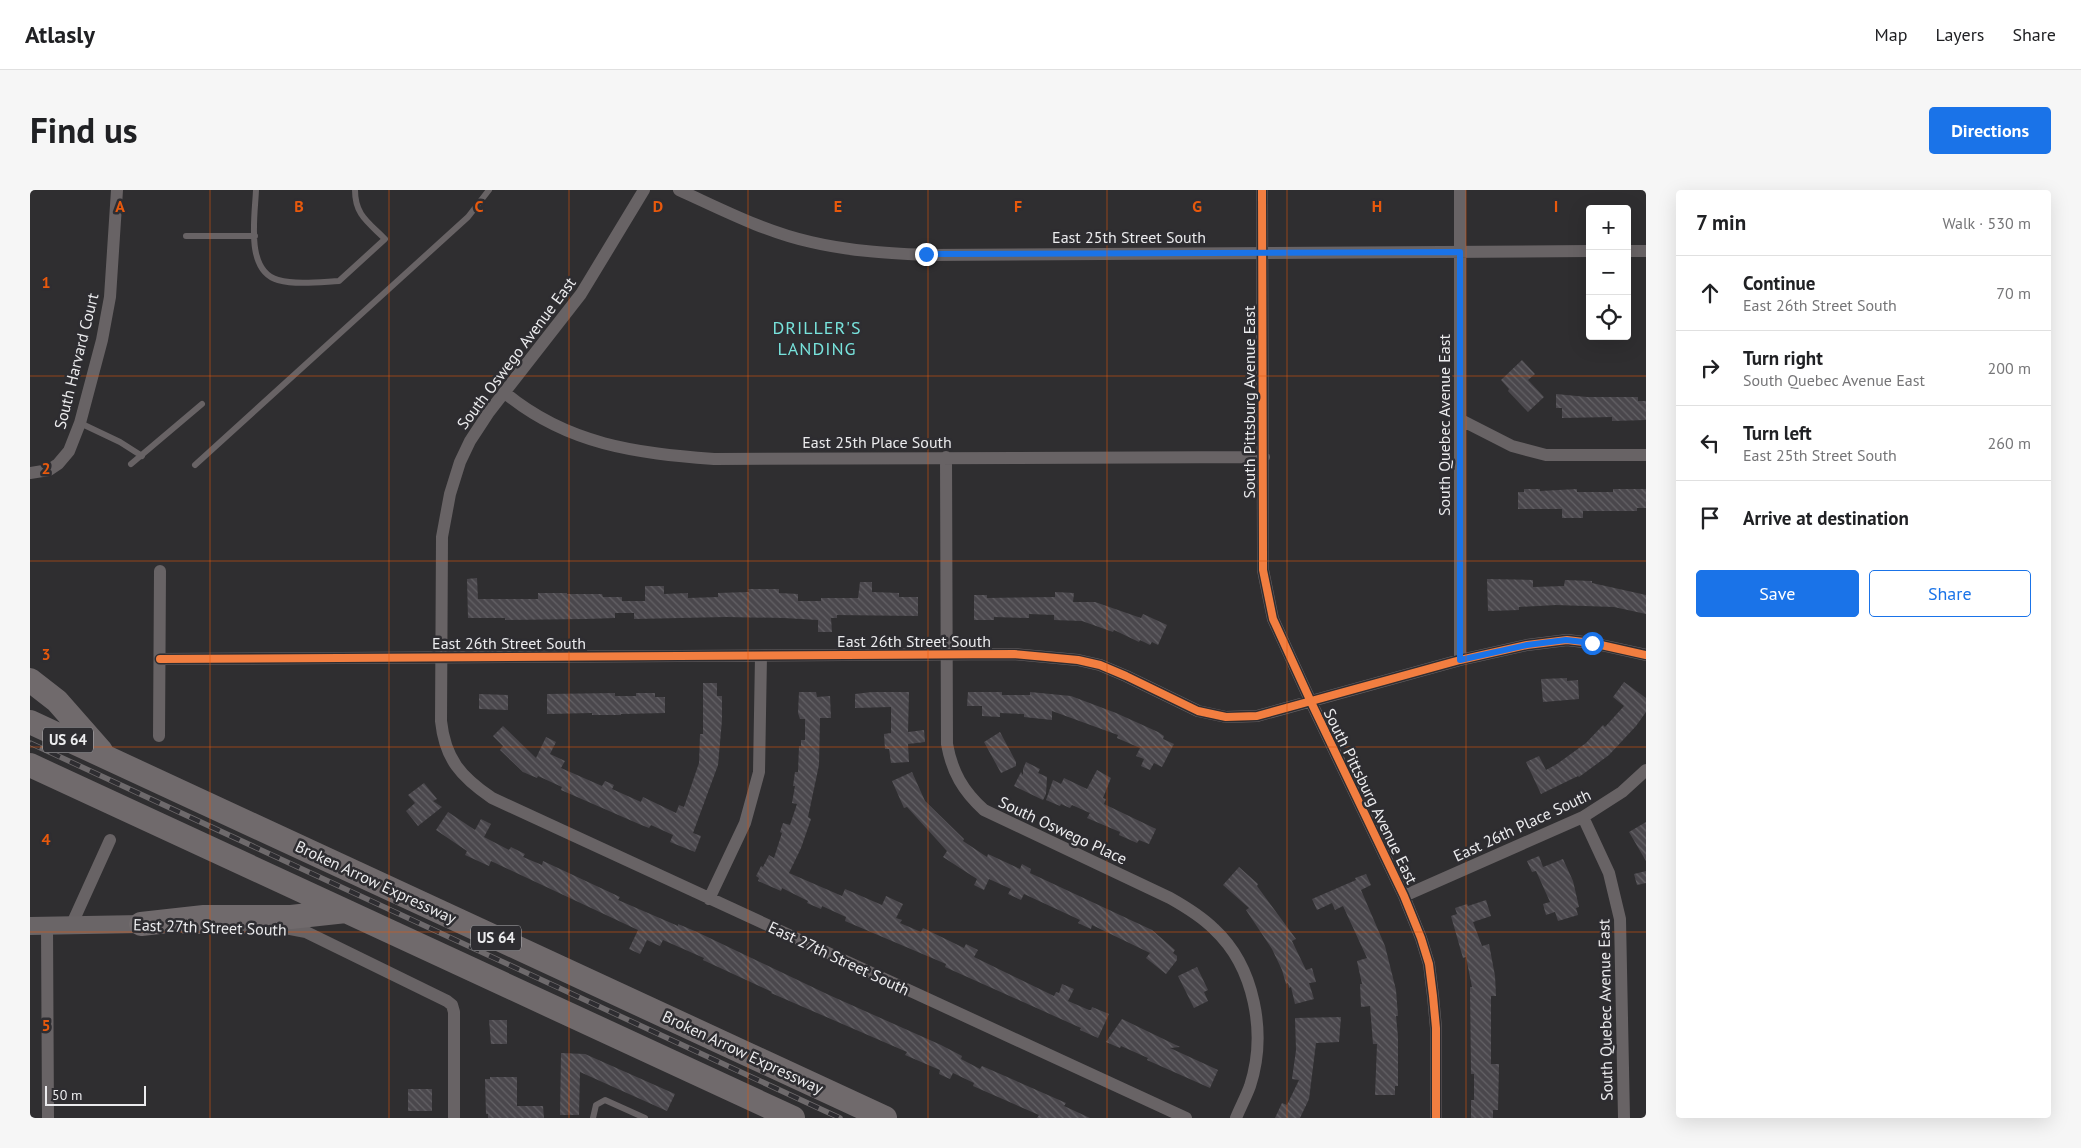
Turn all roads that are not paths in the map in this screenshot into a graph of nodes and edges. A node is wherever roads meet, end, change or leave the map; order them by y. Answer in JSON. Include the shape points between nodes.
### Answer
{"nodes":[{"id":1,"x":117,"y":190,"type":"edge"},
{"id":2,"x":256,"y":190,"type":"edge"},
{"id":3,"x":356,"y":190,"type":"edge"},
{"id":4,"x":489,"y":190,"type":"edge"},
{"id":5,"x":644,"y":190,"type":"edge"},
{"id":6,"x":679,"y":190,"type":"edge"},
{"id":7,"x":1262,"y":190,"type":"edge"},
{"id":8,"x":1460,"y":190,"type":"edge"},
{"id":9,"x":186,"y":236,"type":"dead end"},
{"id":10,"x":255,"y":236,"type":"junction"},
{"id":11,"x":1631,"y":251,"type":"edge"},
{"id":12,"x":1646,"y":251,"type":"edge"},
{"id":13,"x":1460,"y":252,"type":"junction"},
{"id":14,"x":1586,"y":252,"type":"edge"},
{"id":15,"x":1263,"y":253,"type":"junction"},
{"id":16,"x":505,"y":393,"type":"junction"},
{"id":17,"x":202,"y":404,"type":"dead end"},
{"id":18,"x":1461,"y":420,"type":"junction"},
{"id":19,"x":80,"y":423,"type":"junction"},
{"id":20,"x":1646,"y":455,"type":"edge"},
{"id":21,"x":142,"y":456,"type":"junction"},
{"id":22,"x":946,"y":457,"type":"junction"},
{"id":23,"x":1264,"y":457,"type":"junction"},
{"id":24,"x":132,"y":464,"type":"dead end"},
{"id":25,"x":195,"y":465,"type":"dead end"},
{"id":26,"x":30,"y":473,"type":"edge"},
{"id":27,"x":160,"y":571,"type":"dead end"},
{"id":28,"x":1646,"y":655,"type":"edge"},
{"id":29,"x":761,"y":656,"type":"junction"},
{"id":30,"x":947,"y":656,"type":"junction"},
{"id":31,"x":441,"y":657,"type":"junction"},
{"id":32,"x":160,"y":659,"type":"junction"},
{"id":33,"x":1460,"y":660,"type":"junction"},
{"id":34,"x":30,"y":680,"type":"edge"},
{"id":35,"x":1311,"y":702,"type":"junction"},
{"id":36,"x":30,"y":722,"type":"edge"},
{"id":37,"x":159,"y":736,"type":"dead end"},
{"id":38,"x":107,"y":758,"type":"junction"},
{"id":39,"x":30,"y":765,"type":"edge"},
{"id":40,"x":1646,"y":770,"type":"edge"},
{"id":41,"x":492,"y":798,"type":"joint"},
{"id":42,"x":1582,"y":817,"type":"junction"},
{"id":43,"x":110,"y":840,"type":"dead end"},
{"id":44,"x":1404,"y":896,"type":"junction"},
{"id":45,"x":709,"y":899,"type":"junction"},
{"id":46,"x":348,"y":911,"type":"junction"},
{"id":47,"x":141,"y":924,"type":"junction"},
{"id":48,"x":38,"y":926,"type":"edge"},
{"id":49,"x":71,"y":926,"type":"junction"},
{"id":50,"x":48,"y":1118,"type":"edge"},
{"id":51,"x":454,"y":1118,"type":"edge"},
{"id":52,"x":593,"y":1118,"type":"edge"},
{"id":53,"x":645,"y":1118,"type":"edge"},
{"id":54,"x":793,"y":1118,"type":"edge"},
{"id":55,"x":885,"y":1118,"type":"edge"},
{"id":56,"x":1186,"y":1118,"type":"edge"},
{"id":57,"x":1236,"y":1118,"type":"edge"},
{"id":58,"x":1436,"y":1118,"type":"edge"},
{"id":59,"x":1624,"y":1118,"type":"edge"}],
"edges":[{"from":1,"to":19,"type":"street","name":"South Harvard Court","via":[[110,297]]},
{"from":2,"to":10,"type":"lane"},
{"from":3,"to":10,"type":"lane","via":[[359,214],[384,239],[339,281],[276,280],[257,262]]},
{"from":4,"to":25,"type":"lane","via":[[468,217]]},
{"from":5,"to":16,"type":"street","name":"South Oswego Avenue East","via":[[581,294]]},
{"from":6,"to":15,"type":"street","name":"East 25th Street South","via":[[778,232],[810,242],[880,253]]},
{"from":7,"to":15,"type":"street","name":"South Pittsburg Avenue East"},
{"from":8,"to":13,"type":"street","name":"South Quebec Avenue East"},
{"from":9,"to":10,"type":"lane"},
{"from":11,"to":12,"type":"street"},
{"from":13,"to":14,"type":"street","name":"East 25th Street South"},
{"from":13,"to":15,"type":"street","name":"East 25th Street South"},
{"from":13,"to":18,"type":"street","name":"South Quebec Avenue East"},
{"from":15,"to":23,"type":"street","name":"South Pittsburg Avenue East"},
{"from":16,"to":22,"type":"street","name":"East 25th Place South","via":[[540,418],[575,434],[620,449],[665,456],[714,460]]},
{"from":16,"to":31,"type":"street","name":"South Oswego Avenue East","via":[[470,441],[450,494],[442,537]]},
{"from":17,"to":21,"type":"lane"},
{"from":18,"to":20,"type":"street","via":[[1512,446],[1546,455]]},
{"from":18,"to":33,"type":"street","name":"South Quebec Avenue East"},
{"from":19,"to":21,"type":"lane"},
{"from":19,"to":26,"type":"street","name":"South Harvard Court","via":[[69,451],[58,464],[49,470]]},
{"from":21,"to":24,"type":"lane"},
{"from":22,"to":23,"type":"street","name":"East 25th Place South"},
{"from":22,"to":30,"type":"street","name":"South Oswego Place"},
{"from":23,"to":35,"type":"street","name":"South Pittsburg Avenue East","via":[[1266,589],[1273,619]]},
{"from":27,"to":32,"type":"street"},
{"from":28,"to":33,"type":"street","name":"East 26th Street South","via":[[1566,640]]},
{"from":29,"to":30,"type":"street","name":"East 26th Street South"},
{"from":29,"to":31,"type":"street","name":"East 26th Street South"},
{"from":29,"to":45,"type":"street","via":[[758,772],[745,824]]},
{"from":30,"to":35,"type":"street","name":"East 26th Street South","via":[[1014,654],[1078,660],[1117,673],[1198,711],[1226,717],[1257,716]]},
{"from":30,"to":57,"type":"street","name":"South Oswego Place","via":[[947,744],[950,760],[974,801],[1001,819],[1183,905],[1215,930],[1230,948],[1252,995],[1257,1038],[1256,1063],[1250,1087]]},
{"from":31,"to":32,"type":"street","name":"East 26th Street South"},
{"from":31,"to":41,"type":"street","name":"South Oswego Avenue East","via":[[443,738],[455,765]]},
{"from":32,"to":37,"type":"street"},
{"from":33,"to":35,"type":"street","name":"East 26th Street South"},
{"from":34,"to":38,"type":"highway","via":[[57,701]]},
{"from":35,"to":44,"type":"street","name":"South Pittsburg Avenue East"},
{"from":36,"to":38,"type":"highway","name":"Broken Arrow Expressway","number":"US 64"},
{"from":38,"to":55,"type":"highway","name":"Broken Arrow Expressway","number":"US 64"},
{"from":39,"to":46,"type":"highway","number":"US 64"},
{"from":40,"to":42,"type":"street","name":"East 26th Place South","via":[[1622,792]]},
{"from":41,"to":45,"type":"street","name":"East 27th Street South"},
{"from":42,"to":44,"type":"street","name":"East 26th Place South"},
{"from":42,"to":59,"type":"street","name":"South Quebec Avenue East","via":[[1609,873],[1620,919]]},
{"from":43,"to":49,"type":"street"},
{"from":44,"to":58,"type":"street","name":"South Pittsburg Avenue East","via":[[1421,938],[1432,982],[1436,1028]]},
{"from":45,"to":56,"type":"street","name":"East 27th Street South"},
{"from":46,"to":47,"type":"highway"},
{"from":46,"to":54,"type":"highway","number":"US 64"},
{"from":47,"to":49,"type":"street","name":"East 27th Street South"},
{"from":47,"to":51,"type":"street","name":"East 27th Street South","via":[[203,929],[285,928],[306,932],[435,994],[452,1005],[454,1012]]},
{"from":48,"to":49,"type":"street","name":"East 27th Street South"},
{"from":48,"to":50,"type":"street"},
{"from":52,"to":53,"type":"lane","via":[[596,1105],[605,1100]]}]}
